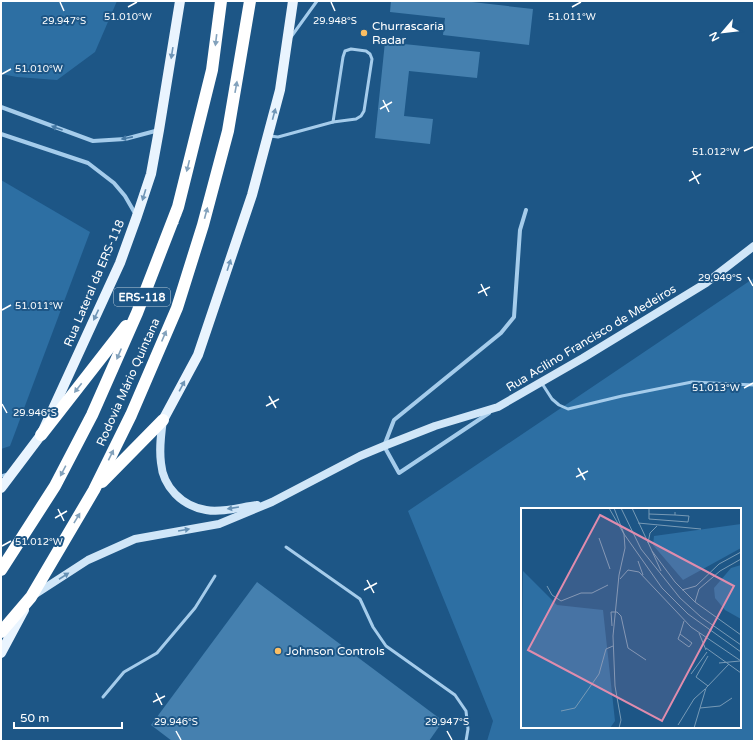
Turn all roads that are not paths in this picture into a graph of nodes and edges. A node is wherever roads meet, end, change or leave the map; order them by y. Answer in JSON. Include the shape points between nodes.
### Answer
{"nodes":[{"id":1,"x":180,"y":1,"type":"edge"},
{"id":2,"x":221,"y":1,"type":"edge"},
{"id":3,"x":250,"y":1,"type":"edge"},
{"id":4,"x":293,"y":1,"type":"edge"},
{"id":5,"x":317,"y":1,"type":"edge"},
{"id":6,"x":288,"y":41,"type":"junction"},
{"id":7,"x":1,"y":107,"type":"edge"},
{"id":8,"x":333,"y":122,"type":"junction"},
{"id":9,"x":159,"y":130,"type":"junction"},
{"id":10,"x":1,"y":134,"type":"edge"},
{"id":11,"x":268,"y":136,"type":"junction"},
{"id":12,"x":526,"y":210,"type":"dead end"},
{"id":13,"x":137,"y":216,"type":"junction"},
{"id":14,"x":754,"y":246,"type":"edge"},
{"id":15,"x":136,"y":312,"type":"junction"},
{"id":16,"x":541,"y":382,"type":"junction"},
{"id":17,"x":754,"y":385,"type":"edge"},
{"id":18,"x":498,"y":407,"type":"junction"},
{"id":19,"x":163,"y":420,"type":"junction"},
{"id":20,"x":41,"y":435,"type":"junction"},
{"id":21,"x":384,"y":446,"type":"junction"},
{"id":22,"x":12,"y":473,"type":"junction"},
{"id":23,"x":1,"y":476,"type":"edge"},
{"id":24,"x":1,"y":488,"type":"edge"},
{"id":25,"x":94,"y":490,"type":"junction"},
{"id":26,"x":272,"y":502,"type":"junction"},
{"id":27,"x":286,"y":547,"type":"dead end"},
{"id":28,"x":1,"y":570,"type":"edge"},
{"id":29,"x":215,"y":576,"type":"dead end"},
{"id":30,"x":31,"y":597,"type":"junction"},
{"id":31,"x":1,"y":632,"type":"edge"},
{"id":32,"x":1,"y":653,"type":"edge"},
{"id":33,"x":104,"y":697,"type":"dead end"},
{"id":34,"x":466,"y":741,"type":"edge"}],
"edges":[{"from":1,"to":9,"type":"main road","name":"Rua Lateral da ERS-118","one_way":true},
{"from":2,"to":15,"type":"highway","name":"Rodovia Mário Quintana","number":"ERS-118","one_way":true,"via":[[212,70],[178,207]]},
{"from":25,"to":3,"type":"highway","name":"Rodovia Mário Quintana","number":"ERS-118","one_way":true,"via":[[131,415],[177,308],[203,225],[228,131]]},
{"from":4,"to":6,"type":"main road"},
{"from":5,"to":6,"type":"lane"},
{"from":11,"to":6,"type":"main road","one_way":true,"via":[[280,90]]},
{"from":9,"to":7,"type":"street","one_way":true,"via":[[125,139],[94,141]]},
{"from":8,"to":8,"type":"lane","via":[[356,119],[364,110],[372,59],[366,51],[345,51]]},
{"from":8,"to":11,"type":"lane","via":[[278,136]]},
{"from":9,"to":13,"type":"main road","name":"Rua Lateral da ERS-118","one_way":true,"via":[[150,174]]},
{"from":10,"to":13,"type":"street","via":[[88,163],[114,184]]},
{"from":19,"to":11,"type":"main road","one_way":true,"via":[[198,355],[252,195]]},
{"from":12,"to":21,"type":"street","via":[[520,230],[514,317],[501,332],[394,420]]},
{"from":13,"to":20,"type":"main road","name":"Rua Lateral da ERS-118","one_way":true,"via":[[120,263]]},
{"from":14,"to":16,"type":"main road","name":"Rua Acilino Francisco de Medeiros","via":[[706,283]]},
{"from":15,"to":20,"type":"highway","one_way":true},
{"from":15,"to":28,"type":"highway","name":"Rodovia Mário Quintana","number":"ERS-118","one_way":true,"via":[[92,415],[55,486]]},
{"from":16,"to":17,"type":"lane","via":[[552,399],[568,409],[692,382]]},
{"from":16,"to":18,"type":"main road","name":"Rua Acilino Francisco de Medeiros"},
{"from":18,"to":21,"type":"main road","name":"Rua Acilino Francisco de Medeiros","via":[[435,426]]},
{"from":18,"to":21,"type":"street","via":[[399,473]]},
{"from":19,"to":25,"type":"highway"},
{"from":26,"to":19,"type":"main road","one_way":true,"via":[[226,510],[206,510],[186,504],[174,494],[166,481],[161,464]]},
{"from":20,"to":22,"type":"main road","name":"Rua Lateral da ERS-118"},
{"from":21,"to":26,"type":"main road","name":"Rua Acilino Francisco de Medeiros"},
{"from":22,"to":23,"type":"lane"},
{"from":22,"to":24,"type":"main road","name":"Rua Lateral da ERS-118"},
{"from":30,"to":25,"type":"highway","name":"Rodovia Mário Quintana","number":"ERS-118","one_way":true},
{"from":30,"to":26,"type":"main road","one_way":true,"via":[[88,560],[135,539],[219,524]]},
{"from":27,"to":34,"type":"lane","via":[[360,599],[373,627],[386,646],[455,695],[466,711]]},
{"from":29,"to":33,"type":"lane","via":[[195,608],[157,653],[124,672]]},
{"from":30,"to":31,"type":"highway","name":"Rodovia Mário Quintana","number":"ERS-118"},
{"from":30,"to":32,"type":"main road"}]}
